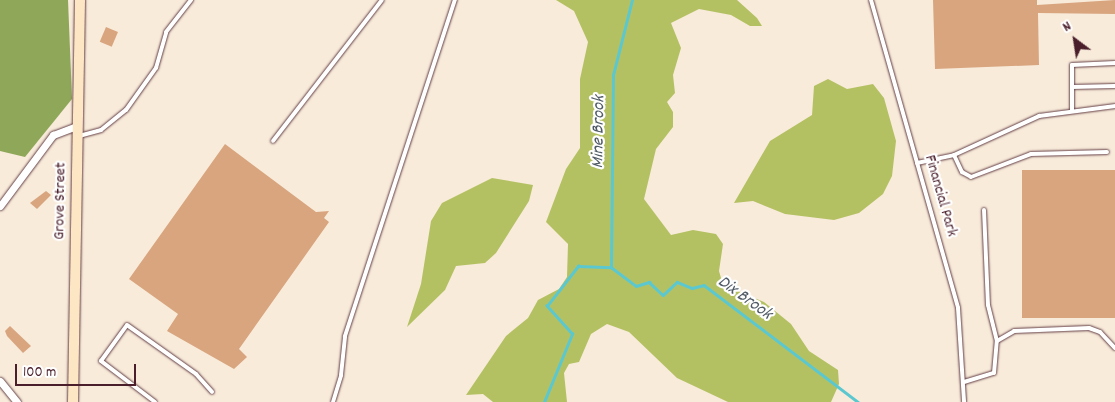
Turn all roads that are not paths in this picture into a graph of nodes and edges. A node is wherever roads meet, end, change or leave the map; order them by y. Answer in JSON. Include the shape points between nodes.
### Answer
{"nodes":[{"id":1,"x":80,"y":0,"type":"edge"},
{"id":2,"x":191,"y":0,"type":"edge"},
{"id":3,"x":382,"y":0,"type":"edge"},
{"id":4,"x":455,"y":0,"type":"edge"},
{"id":5,"x":871,"y":0,"type":"edge"},
{"id":6,"x":1115,"y":63,"type":"edge"},
{"id":7,"x":1115,"y":86,"type":"edge"},
{"id":8,"x":1072,"y":88,"type":"junction"},
{"id":9,"x":1115,"y":106,"type":"edge"},
{"id":10,"x":1072,"y":111,"type":"junction"},
{"id":11,"x":77,"y":131,"type":"junction"},
{"id":12,"x":273,"y":141,"type":"dead end"},
{"id":13,"x":1107,"y":152,"type":"dead end"},
{"id":14,"x":954,"y":155,"type":"junction"},
{"id":15,"x":917,"y":163,"type":"junction"},
{"id":16,"x":0,"y":206,"type":"edge"},
{"id":17,"x":984,"y":210,"type":"dead end"},
{"id":18,"x":997,"y":341,"type":"junction"},
{"id":19,"x":1115,"y":348,"type":"edge"},
{"id":20,"x":0,"y":381,"type":"edge"},
{"id":21,"x":964,"y":382,"type":"junction"},
{"id":22,"x":212,"y":392,"type":"dead end"},
{"id":23,"x":17,"y":402,"type":"edge"},
{"id":24,"x":73,"y":402,"type":"edge"},
{"id":25,"x":155,"y":402,"type":"edge"},
{"id":26,"x":332,"y":402,"type":"edge"},
{"id":27,"x":964,"y":402,"type":"edge"}],
"edges":[{"from":1,"to":11,"type":"main road","name":"Grove Street"},
{"from":2,"to":11,"type":"lane","via":[[166,32],[156,68],[126,110],[101,130]]},
{"from":3,"to":12,"type":"lane"},
{"from":4,"to":26,"type":"lane","via":[[345,336],[341,375]]},
{"from":5,"to":15,"type":"lane","name":"Financial Park"},
{"from":6,"to":8,"type":"lane","via":[[1072,65]]},
{"from":7,"to":8,"type":"lane"},
{"from":8,"to":10,"type":"lane"},
{"from":9,"to":10,"type":"lane"},
{"from":10,"to":14,"type":"lane","via":[[1040,116]]},
{"from":11,"to":16,"type":"street","via":[[53,134]]},
{"from":11,"to":24,"type":"main road","name":"Grove Street"},
{"from":13,"to":14,"type":"lane","via":[[1031,154],[971,176],[962,172]]},
{"from":14,"to":15,"type":"lane"},
{"from":15,"to":21,"type":"lane","name":"Financial Park","via":[[960,316]]},
{"from":17,"to":18,"type":"lane","via":[[988,305]]},
{"from":18,"to":19,"type":"lane","via":[[1014,331],[1090,328],[1100,332]]},
{"from":18,"to":21,"type":"lane","via":[[994,373]]},
{"from":20,"to":23,"type":"street"},
{"from":21,"to":27,"type":"lane","name":"Financial Park"},
{"from":22,"to":25,"type":"lane","via":[[196,374],[127,325],[101,362]]}]}
